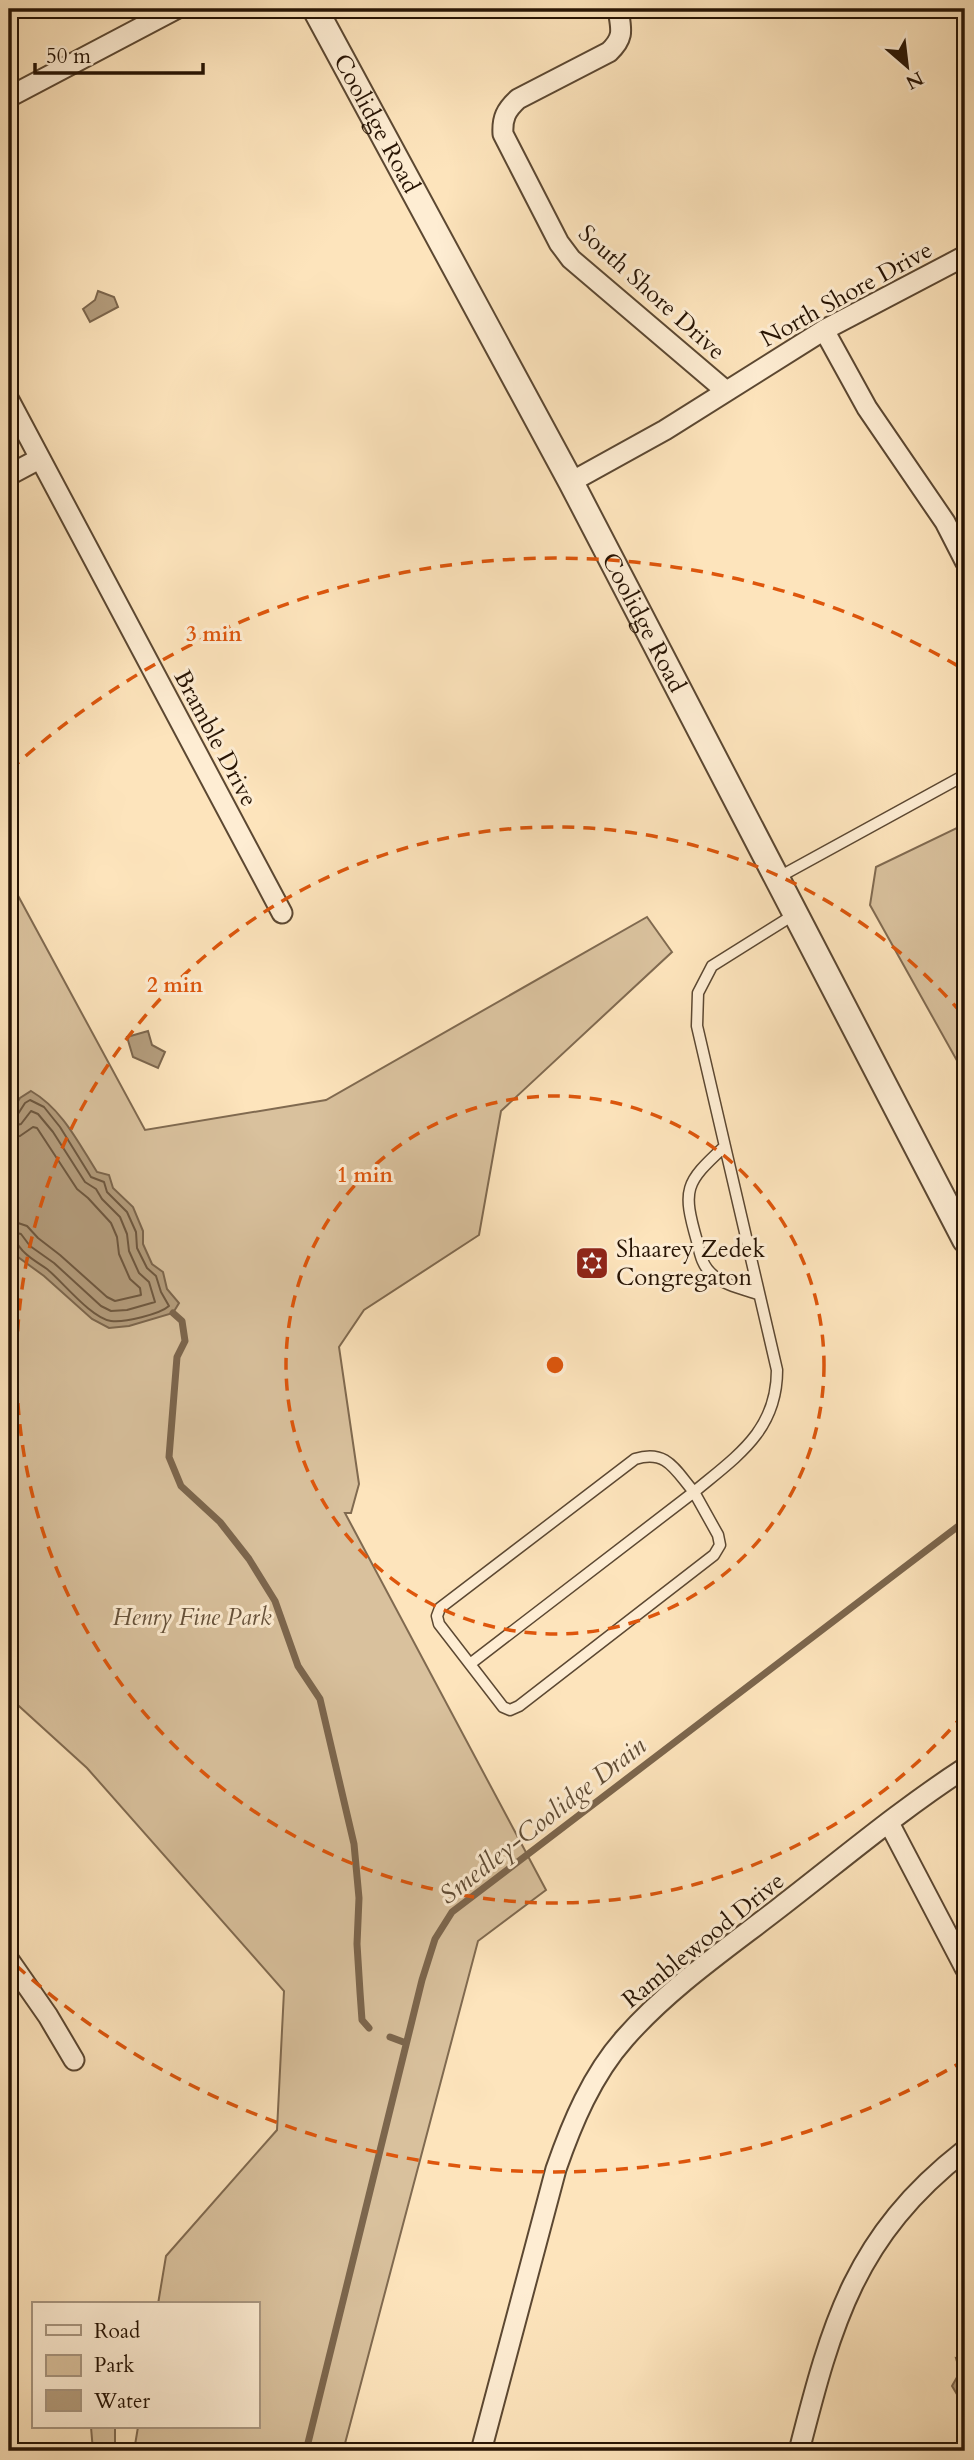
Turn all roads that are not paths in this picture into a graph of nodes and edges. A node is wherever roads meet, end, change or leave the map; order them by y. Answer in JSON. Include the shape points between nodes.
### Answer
{"nodes":[{"id":1,"x":176,"y":9,"type":"edge"},
{"id":2,"x":316,"y":9,"type":"edge"},
{"id":3,"x":618,"y":9,"type":"edge"},
{"id":4,"x":9,"y":97,"type":"edge"},
{"id":5,"x":965,"y":256,"type":"edge"},
{"id":6,"x":824,"y":330,"type":"junction"},
{"id":7,"x":726,"y":391,"type":"junction"},
{"id":8,"x":9,"y":400,"type":"edge"},
{"id":9,"x":39,"y":459,"type":"junction"},
{"id":10,"x":9,"y":475,"type":"edge"},
{"id":11,"x":570,"y":482,"type":"junction"},
{"id":12,"x":965,"y":561,"type":"edge"},
{"id":13,"x":965,"y":775,"type":"edge"},
{"id":14,"x":778,"y":878,"type":"junction"},
{"id":15,"x":282,"y":913,"type":"dead end"},
{"id":16,"x":795,"y":913,"type":"junction"},
{"id":17,"x":724,"y":1147,"type":"junction"},
{"id":18,"x":965,"y":1240,"type":"edge"},
{"id":19,"x":758,"y":1294,"type":"junction"},
{"id":20,"x":694,"y":1492,"type":"junction"},
{"id":21,"x":470,"y":1664,"type":"junction"},
{"id":22,"x":965,"y":1768,"type":"edge"},
{"id":23,"x":890,"y":1823,"type":"junction"},
{"id":24,"x":9,"y":1960,"type":"edge"},
{"id":25,"x":965,"y":1968,"type":"edge"},
{"id":26,"x":74,"y":2060,"type":"dead end"},
{"id":27,"x":965,"y":2150,"type":"edge"},
{"id":28,"x":481,"y":2451,"type":"edge"},
{"id":29,"x":799,"y":2451,"type":"edge"}],
"edges":[{"from":1,"to":4,"type":"street"},
{"from":2,"to":11,"type":"street","name":"Coolidge Road"},
{"from":3,"to":7,"type":"street","name":"South Shore Drive","via":[[621,33],[617,44],[518,99],[502,120],[503,134],[571,259]]},
{"from":5,"to":6,"type":"street","name":"North Shore Drive"},
{"from":6,"to":7,"type":"street","name":"North Shore Drive"},
{"from":6,"to":12,"type":"street","via":[[867,408],[945,522]]},
{"from":7,"to":11,"type":"street","name":"North Shore Drive"},
{"from":8,"to":9,"type":"street","name":"Bramble Drive"},
{"from":9,"to":10,"type":"street"},
{"from":9,"to":15,"type":"street","name":"Bramble Drive"},
{"from":11,"to":14,"type":"street","name":"Coolidge Road"},
{"from":13,"to":14,"type":"lane"},
{"from":14,"to":16,"type":"street","name":"Coolidge Road"},
{"from":16,"to":17,"type":"lane","via":[[712,966],[698,993],[697,1026]]},
{"from":16,"to":18,"type":"street","name":"Coolidge Road"},
{"from":17,"to":19,"type":"lane"},
{"from":17,"to":19,"type":"lane","via":[[697,1172],[688,1190],[688,1209],[703,1263],[719,1279]]},
{"from":19,"to":20,"type":"lane","via":[[777,1370],[771,1412],[757,1436]]},
{"from":20,"to":21,"type":"lane"},
{"from":20,"to":21,"type":"lane","via":[[666,1459],[650,1455],[635,1459],[440,1608],[439,1624]]},
{"from":20,"to":21,"type":"lane","via":[[718,1535],[720,1545],[714,1555],[519,1706],[503,1707]]},
{"from":22,"to":23,"type":"street","name":"Ramblewood Drive"},
{"from":23,"to":25,"type":"street"},
{"from":23,"to":28,"type":"street","name":"Ramblewood Drive","via":[[681,1984],[623,2039],[605,2065],[569,2131],[556,2169]]},
{"from":24,"to":26,"type":"street"},
{"from":27,"to":29,"type":"street","via":[[918,2190],[869,2253],[837,2316]]}]}
